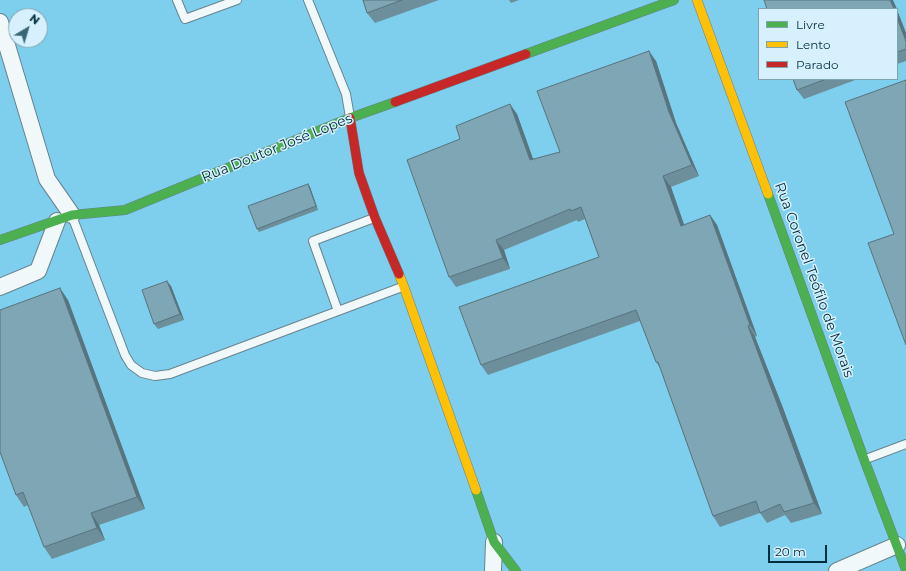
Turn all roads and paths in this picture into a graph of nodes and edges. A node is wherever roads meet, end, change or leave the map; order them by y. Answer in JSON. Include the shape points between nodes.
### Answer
{"nodes":[{"id":1,"x":177,"y":0,"type":"edge"},
{"id":2,"x":237,"y":0,"type":"edge"},
{"id":3,"x":308,"y":0,"type":"edge"},
{"id":4,"x":674,"y":0,"type":"edge"},
{"id":5,"x":697,"y":0,"type":"edge"},
{"id":6,"x":0,"y":22,"type":"edge"},
{"id":7,"x":350,"y":118,"type":"junction"},
{"id":8,"x":72,"y":215,"type":"junction"},
{"id":9,"x":375,"y":218,"type":"junction"},
{"id":10,"x":57,"y":220,"type":"junction"},
{"id":11,"x":0,"y":240,"type":"edge"},
{"id":12,"x":0,"y":286,"type":"edge"},
{"id":13,"x":404,"y":286,"type":"junction"},
{"id":14,"x":338,"y":311,"type":"junction"},
{"id":15,"x":906,"y":444,"type":"edge"},
{"id":16,"x":864,"y":459,"type":"junction"},
{"id":17,"x":494,"y":542,"type":"junction"},
{"id":18,"x":897,"y":545,"type":"junction"},
{"id":19,"x":906,"y":570,"type":"edge"},
{"id":20,"x":493,"y":571,"type":"edge"},
{"id":21,"x":516,"y":571,"type":"edge"},
{"id":22,"x":837,"y":571,"type":"edge"}],
"edges":[{"from":1,"to":2,"type":"lane","via":[[185,19]]},
{"from":3,"to":7,"type":"lane","via":[[346,94]]},
{"from":4,"to":7,"type":"street","name":"Rua Doutor José Lopes"},
{"from":5,"to":16,"type":"street","name":"Rua Coronel Teófilo de Morais"},
{"from":6,"to":8,"type":"street","via":[[47,179]]},
{"from":7,"to":8,"type":"street","name":"Rua Doutor José Lopes","via":[[125,210]]},
{"from":7,"to":9,"type":"street","via":[[359,173]]},
{"from":8,"to":10,"type":"street","name":"Rua Doutor José Lopes"},
{"from":8,"to":14,"type":"lane","via":[[125,356],[142,374],[170,374]]},
{"from":9,"to":13,"type":"street"},
{"from":9,"to":14,"type":"lane","via":[[313,241]]},
{"from":10,"to":11,"type":"street","name":"Rua Doutor José Lopes"},
{"from":10,"to":12,"type":"street","via":[[38,271]]},
{"from":13,"to":14,"type":"lane"},
{"from":13,"to":17,"type":"street"},
{"from":15,"to":16,"type":"lane"},
{"from":16,"to":18,"type":"street","name":"Rua Coronel Teófilo de Morais"},
{"from":17,"to":20,"type":"street"},
{"from":17,"to":21,"type":"street"},
{"from":18,"to":19,"type":"street","name":"Rua Coronel Teófilo de Morais"},
{"from":18,"to":22,"type":"street"}]}
